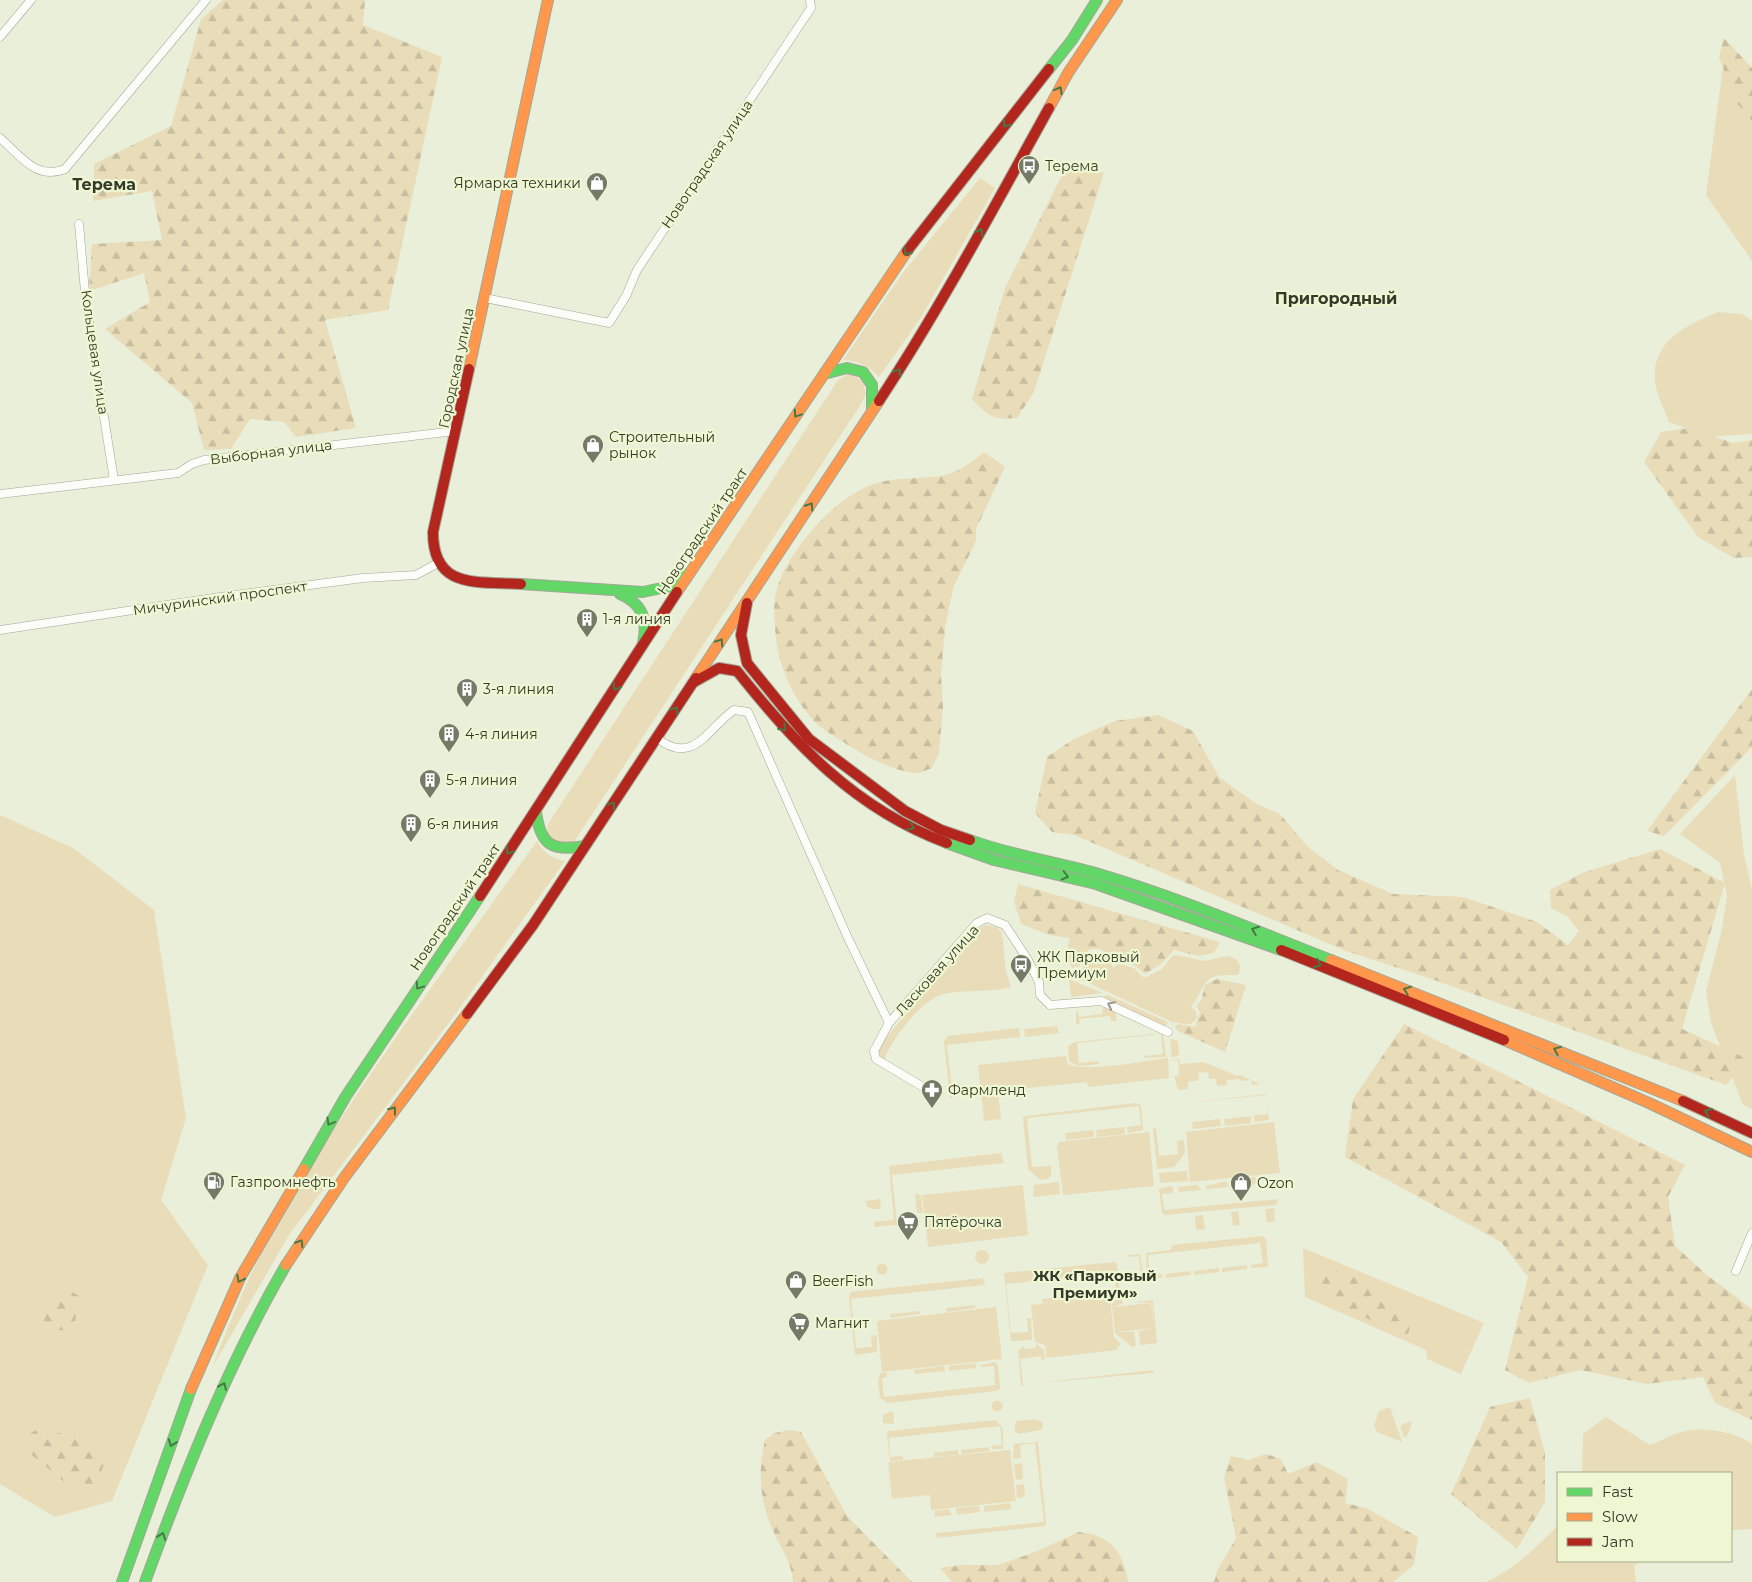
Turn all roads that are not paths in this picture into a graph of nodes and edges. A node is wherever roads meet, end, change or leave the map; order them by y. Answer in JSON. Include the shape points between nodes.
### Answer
{"nodes":[{"id":1,"x":31,"y":0,"type":"edge"},
{"id":2,"x":206,"y":0,"type":"edge"},
{"id":3,"x":548,"y":0,"type":"edge"},
{"id":4,"x":1097,"y":0,"type":"edge"},
{"id":5,"x":1117,"y":0,"type":"edge"},
{"id":6,"x":810,"y":4,"type":"edge"},
{"id":7,"x":0,"y":37,"type":"edge"},
{"id":8,"x":0,"y":138,"type":"edge"},
{"id":9,"x":79,"y":224,"type":"dead end"},
{"id":10,"x":485,"y":298,"type":"junction"},
{"id":11,"x":824,"y":374,"type":"junction"},
{"id":12,"x":871,"y":413,"type":"junction"},
{"id":13,"x":456,"y":431,"type":"junction"},
{"id":14,"x":114,"y":480,"type":"junction"},
{"id":15,"x":0,"y":494,"type":"edge"},
{"id":16,"x":438,"y":563,"type":"junction"},
{"id":17,"x":692,"y":570,"type":"junction"},
{"id":18,"x":614,"y":592,"type":"junction"},
{"id":19,"x":748,"y":600,"type":"junction"},
{"id":20,"x":0,"y":630,"type":"edge"},
{"id":21,"x":642,"y":646,"type":"junction"},
{"id":22,"x":694,"y":683,"type":"junction"},
{"id":23,"x":657,"y":738,"type":"junction"},
{"id":24,"x":536,"y":811,"type":"junction"},
{"id":25,"x":585,"y":846,"type":"junction"},
{"id":26,"x":889,"y":1023,"type":"junction"},
{"id":27,"x":1168,"y":1032,"type":"dead end"},
{"id":28,"x":924,"y":1087,"type":"dead end"},
{"id":29,"x":1752,"y":1133,"type":"edge"},
{"id":30,"x":1752,"y":1152,"type":"edge"},
{"id":31,"x":1752,"y":1233,"type":"edge"},
{"id":32,"x":1736,"y":1271,"type":"dead end"},
{"id":33,"x":122,"y":1582,"type":"edge"},
{"id":34,"x":145,"y":1582,"type":"edge"}],
"edges":[{"from":1,"to":7,"type":"street"},
{"from":2,"to":8,"type":"street","via":[[65,169],[53,174],[37,171]]},
{"from":3,"to":10,"type":"main road","name":"Городская улица"},
{"from":4,"to":11,"type":"main road","name":"Новоградский тракт","one_way":true,"via":[[1072,40],[910,247]]},
{"from":12,"to":5,"type":"main road","one_way":true,"via":[[993,209],[1068,73]]},
{"from":6,"to":10,"type":"street","name":"Новоградская улица","via":[[637,270],[609,323]]},
{"from":9,"to":14,"type":"street","name":"Кольцевая улица","via":[[86,302]]},
{"from":10,"to":13,"type":"main road","name":"Городская улица"},
{"from":11,"to":12,"type":"main road","via":[[853,367],[865,371],[872,380],[874,394]]},
{"from":11,"to":17,"type":"main road","name":"Новоградский тракт","one_way":true},
{"from":19,"to":12,"type":"main road","one_way":true},
{"from":13,"to":14,"type":"street","name":"Выборная улица","via":[[204,460],[178,473]]},
{"from":13,"to":16,"type":"main road","name":"Городская улица","via":[[433,532],[433,550]]},
{"from":14,"to":15,"type":"street","name":"Выборная улица"},
{"from":16,"to":18,"type":"main road","via":[[462,580]]},
{"from":16,"to":20,"type":"street","name":"Мичуринский проспект","via":[[416,575],[363,578]]},
{"from":17,"to":18,"type":"main road","via":[[682,580],[657,590]]},
{"from":17,"to":21,"type":"main road","name":"Новоградский тракт"},
{"from":18,"to":21,"type":"main road","via":[[630,597],[645,615]]},
{"from":22,"to":19,"type":"main road","one_way":true},
{"from":29,"to":19,"type":"main road","one_way":true,"via":[[1704,1110],[1465,1012],[1211,913],[1102,875],[997,850],[941,830],[905,811],[808,739],[750,668],[745,659],[741,626]]},
{"from":21,"to":24,"type":"main road","name":"Новоградский тракт","one_way":true},
{"from":23,"to":22,"type":"main road","one_way":true},
{"from":22,"to":30,"type":"main road","one_way":true,"via":[[717,668],[736,672],[812,758],[856,794],[931,837],[994,860],[1096,884],[1283,951],[1459,1020]]},
{"from":25,"to":23,"type":"main road","one_way":true},
{"from":23,"to":26,"type":"street","name":"Ласковая улица","via":[[672,747],[690,747],[700,744],[718,722],[734,710],[748,712]]},
{"from":24,"to":25,"type":"main road","via":[[537,828],[545,842],[556,848]]},
{"from":24,"to":33,"type":"main road","name":"Новоградский тракт","one_way":true,"via":[[346,1096],[240,1278],[188,1397]]},
{"from":34,"to":25,"type":"main road","one_way":true,"via":[[227,1375],[285,1267],[374,1134],[482,995]]},
{"from":27,"to":26,"type":"street","name":"Ласковая улица","one_way":true,"via":[[1101,1001],[1050,1005],[1040,995],[1039,982],[1019,944],[1005,925],[987,918],[977,923]]},
{"from":26,"to":28,"type":"street","name":"Ласковая улица","via":[[874,1051],[876,1059]]},
{"from":31,"to":32,"type":"street"}]}
